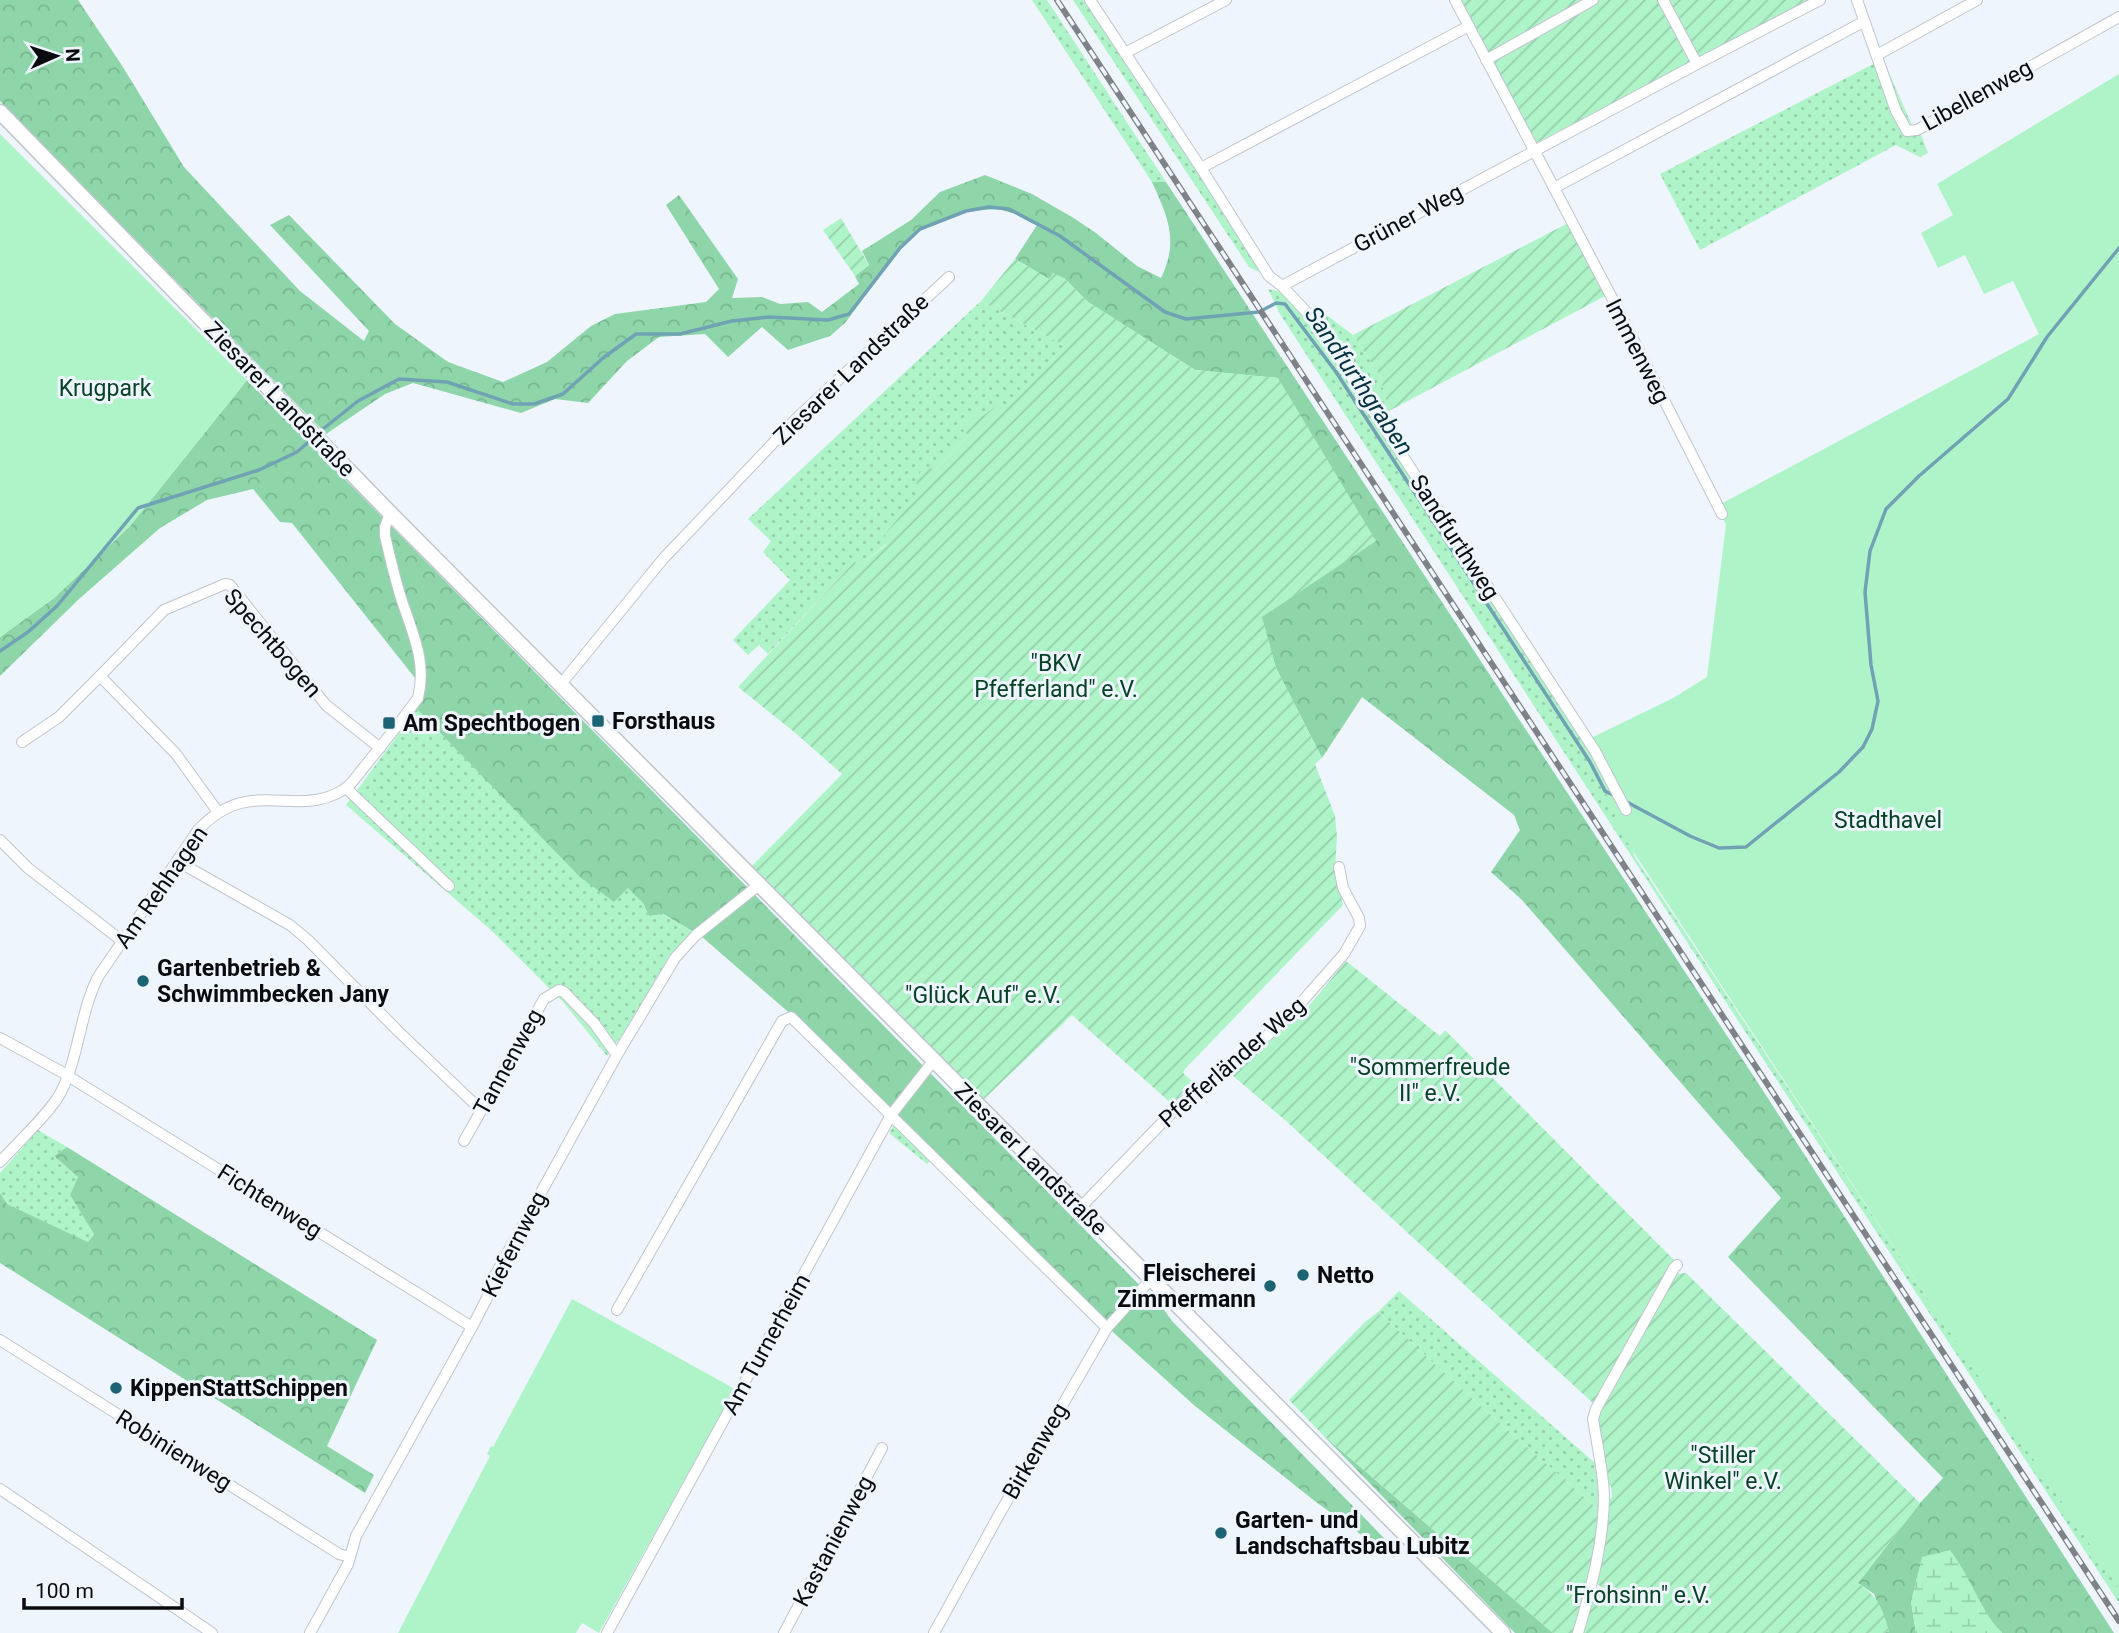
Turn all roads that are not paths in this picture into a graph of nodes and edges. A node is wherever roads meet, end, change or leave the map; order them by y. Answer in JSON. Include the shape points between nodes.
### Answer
{"nodes":[{"id":1,"x":1090,"y":0,"type":"edge"},
{"id":2,"x":1226,"y":0,"type":"edge"},
{"id":3,"x":1455,"y":0,"type":"edge"},
{"id":4,"x":1593,"y":0,"type":"edge"},
{"id":5,"x":1663,"y":0,"type":"edge"},
{"id":6,"x":1820,"y":0,"type":"edge"},
{"id":7,"x":1857,"y":0,"type":"edge"},
{"id":8,"x":1977,"y":0,"type":"edge"},
{"id":9,"x":2119,"y":17,"type":"edge"},
{"id":10,"x":1863,"y":22,"type":"junction"},
{"id":11,"x":1469,"y":26,"type":"junction"},
{"id":12,"x":1125,"y":53,"type":"junction"},
{"id":13,"x":1877,"y":55,"type":"junction"},
{"id":14,"x":1486,"y":60,"type":"junction"},
{"id":15,"x":1696,"y":64,"type":"junction"},
{"id":16,"x":0,"y":113,"type":"edge"},
{"id":17,"x":1534,"y":150,"type":"junction"},
{"id":18,"x":1201,"y":168,"type":"junction"},
{"id":19,"x":1554,"y":188,"type":"junction"},
{"id":20,"x":949,"y":276,"type":"dead end"},
{"id":21,"x":1282,"y":286,"type":"junction"},
{"id":22,"x":390,"y":513,"type":"junction"},
{"id":23,"x":1722,"y":514,"type":"dead end"},
{"id":24,"x":100,"y":676,"type":"junction"},
{"id":25,"x":561,"y":684,"type":"junction"},
{"id":26,"x":22,"y":742,"type":"dead end"},
{"id":27,"x":380,"y":748,"type":"junction"},
{"id":28,"x":346,"y":788,"type":"junction"},
{"id":29,"x":1626,"y":810,"type":"dead end"},
{"id":30,"x":218,"y":812,"type":"junction"},
{"id":31,"x":0,"y":840,"type":"edge"},
{"id":32,"x":177,"y":861,"type":"junction"},
{"id":33,"x":1339,"y":867,"type":"dead end"},
{"id":34,"x":760,"y":884,"type":"junction"},
{"id":35,"x":449,"y":886,"type":"dead end"},
{"id":36,"x":122,"y":941,"type":"junction"},
{"id":37,"x":0,"y":1038,"type":"edge"},
{"id":38,"x":617,"y":1055,"type":"junction"},
{"id":39,"x":934,"y":1060,"type":"junction"},
{"id":40,"x":67,"y":1077,"type":"junction"},
{"id":41,"x":481,"y":1110,"type":"junction"},
{"id":42,"x":891,"y":1115,"type":"junction"},
{"id":43,"x":464,"y":1141,"type":"dead end"},
{"id":44,"x":0,"y":1162,"type":"edge"},
{"id":45,"x":1080,"y":1208,"type":"junction"},
{"id":46,"x":1677,"y":1265,"type":"dead end"},
{"id":47,"x":1151,"y":1279,"type":"junction"},
{"id":48,"x":617,"y":1310,"type":"dead end"},
{"id":49,"x":472,"y":1327,"type":"junction"},
{"id":50,"x":1107,"y":1328,"type":"junction"},
{"id":51,"x":0,"y":1340,"type":"edge"},
{"id":52,"x":882,"y":1448,"type":"dead end"},
{"id":53,"x":0,"y":1489,"type":"edge"},
{"id":54,"x":350,"y":1557,"type":"junction"},
{"id":55,"x":212,"y":1633,"type":"edge"},
{"id":56,"x":310,"y":1633,"type":"edge"},
{"id":57,"x":607,"y":1633,"type":"edge"},
{"id":58,"x":784,"y":1633,"type":"edge"},
{"id":59,"x":934,"y":1633,"type":"edge"},
{"id":60,"x":1503,"y":1633,"type":"edge"},
{"id":61,"x":1578,"y":1633,"type":"edge"}],
"edges":[{"from":1,"to":12,"type":"street","name":"Sandfurthweg"},
{"from":2,"to":12,"type":"street"},
{"from":3,"to":11,"type":"street","name":"Immenweg"},
{"from":4,"to":14,"type":"street"},
{"from":5,"to":15,"type":"street"},
{"from":6,"to":15,"type":"street"},
{"from":7,"to":10,"type":"street","name":"Libellenweg"},
{"from":8,"to":13,"type":"street"},
{"from":9,"to":13,"type":"street","name":"Libellenweg","via":[[1917,130],[1907,131],[1901,121]]},
{"from":10,"to":13,"type":"street","name":"Libellenweg"},
{"from":10,"to":19,"type":"street"},
{"from":11,"to":14,"type":"street","name":"Immenweg"},
{"from":11,"to":18,"type":"street"},
{"from":12,"to":18,"type":"street","name":"Sandfurthweg"},
{"from":14,"to":17,"type":"street","name":"Immenweg"},
{"from":15,"to":17,"type":"street"},
{"from":16,"to":22,"type":"main road","name":"Ziesarer Landstraße"},
{"from":17,"to":19,"type":"street","name":"Immenweg"},
{"from":17,"to":21,"type":"street","name":"Grüner Weg"},
{"from":18,"to":21,"type":"street","name":"Sandfurthweg","via":[[1269,276]]},
{"from":19,"to":23,"type":"street","name":"Immenweg"},
{"from":20,"to":25,"type":"street","name":"Ziesarer Landstraße","via":[[796,419],[656,568]]},
{"from":21,"to":29,"type":"street","name":"Sandfurthweg","via":[[1314,320],[1595,751]]},
{"from":22,"to":25,"type":"main road","name":"Ziesarer Landstraße"},
{"from":22,"to":27,"type":"street","name":"Am Rehhagen","via":[[385,536],[415,636],[422,681],[418,698]]},
{"from":24,"to":26,"type":"street","name":"Spechtbogen","via":[[60,717]]},
{"from":24,"to":27,"type":"street","name":"Spechtbogen","via":[[164,610],[230,585],[326,705]]},
{"from":24,"to":30,"type":"street","via":[[176,754]]},
{"from":25,"to":34,"type":"main road","name":"Ziesarer Landstraße"},
{"from":27,"to":28,"type":"street","name":"Am Rehhagen"},
{"from":28,"to":30,"type":"street","name":"Am Rehhagen","via":[[317,800],[250,800]]},
{"from":28,"to":35,"type":"street"},
{"from":30,"to":32,"type":"street","name":"Am Rehhagen"},
{"from":31,"to":36,"type":"street","via":[[28,868]]},
{"from":32,"to":36,"type":"street","name":"Am Rehhagen"},
{"from":32,"to":41,"type":"street","via":[[290,925]]},
{"from":33,"to":45,"type":"street","name":"Pfefferländer Weg","via":[[1360,926],[1344,954],[1291,1014],[1180,1105]]},
{"from":34,"to":38,"type":"street","name":"Kiefernweg","via":[[685,945]]},
{"from":34,"to":39,"type":"main road","name":"Ziesarer Landstraße"},
{"from":36,"to":40,"type":"street","name":"Am Rehhagen","via":[[91,990]]},
{"from":37,"to":40,"type":"street","name":"Fichtenweg"},
{"from":38,"to":41,"type":"street","name":"Tannenweg","via":[[594,1023],[559,990],[544,999]]},
{"from":38,"to":49,"type":"street","name":"Kiefernweg","via":[[496,1272]]},
{"from":39,"to":42,"type":"street","name":"Am Turnerheim"},
{"from":39,"to":45,"type":"main road","name":"Ziesarer Landstraße"},
{"from":40,"to":44,"type":"street","name":"Am Rehhagen","via":[[60,1094]]},
{"from":40,"to":49,"type":"street","name":"Fichtenweg"},
{"from":41,"to":43,"type":"street","name":"Tannenweg"},
{"from":42,"to":48,"type":"street","via":[[791,1017],[782,1021]]},
{"from":42,"to":50,"type":"street"},
{"from":42,"to":57,"type":"street","name":"Am Turnerheim"},
{"from":45,"to":47,"type":"main road","name":"Ziesarer Landstraße"},
{"from":46,"to":61,"type":"street","via":[[1593,1419],[1603,1512],[1592,1584]]},
{"from":47,"to":50,"type":"street","name":"Birkenweg"},
{"from":47,"to":60,"type":"main road","name":"Ziesarer Landstraße"},
{"from":49,"to":54,"type":"street","name":"Kiefernweg","via":[[356,1536]]},
{"from":50,"to":59,"type":"street","name":"Birkenweg"},
{"from":51,"to":54,"type":"street","name":"Robinienweg"},
{"from":52,"to":58,"type":"street","name":"Kastanienweg"},
{"from":53,"to":55,"type":"street"},
{"from":54,"to":56,"type":"street","name":"Kiefernweg"}]}
